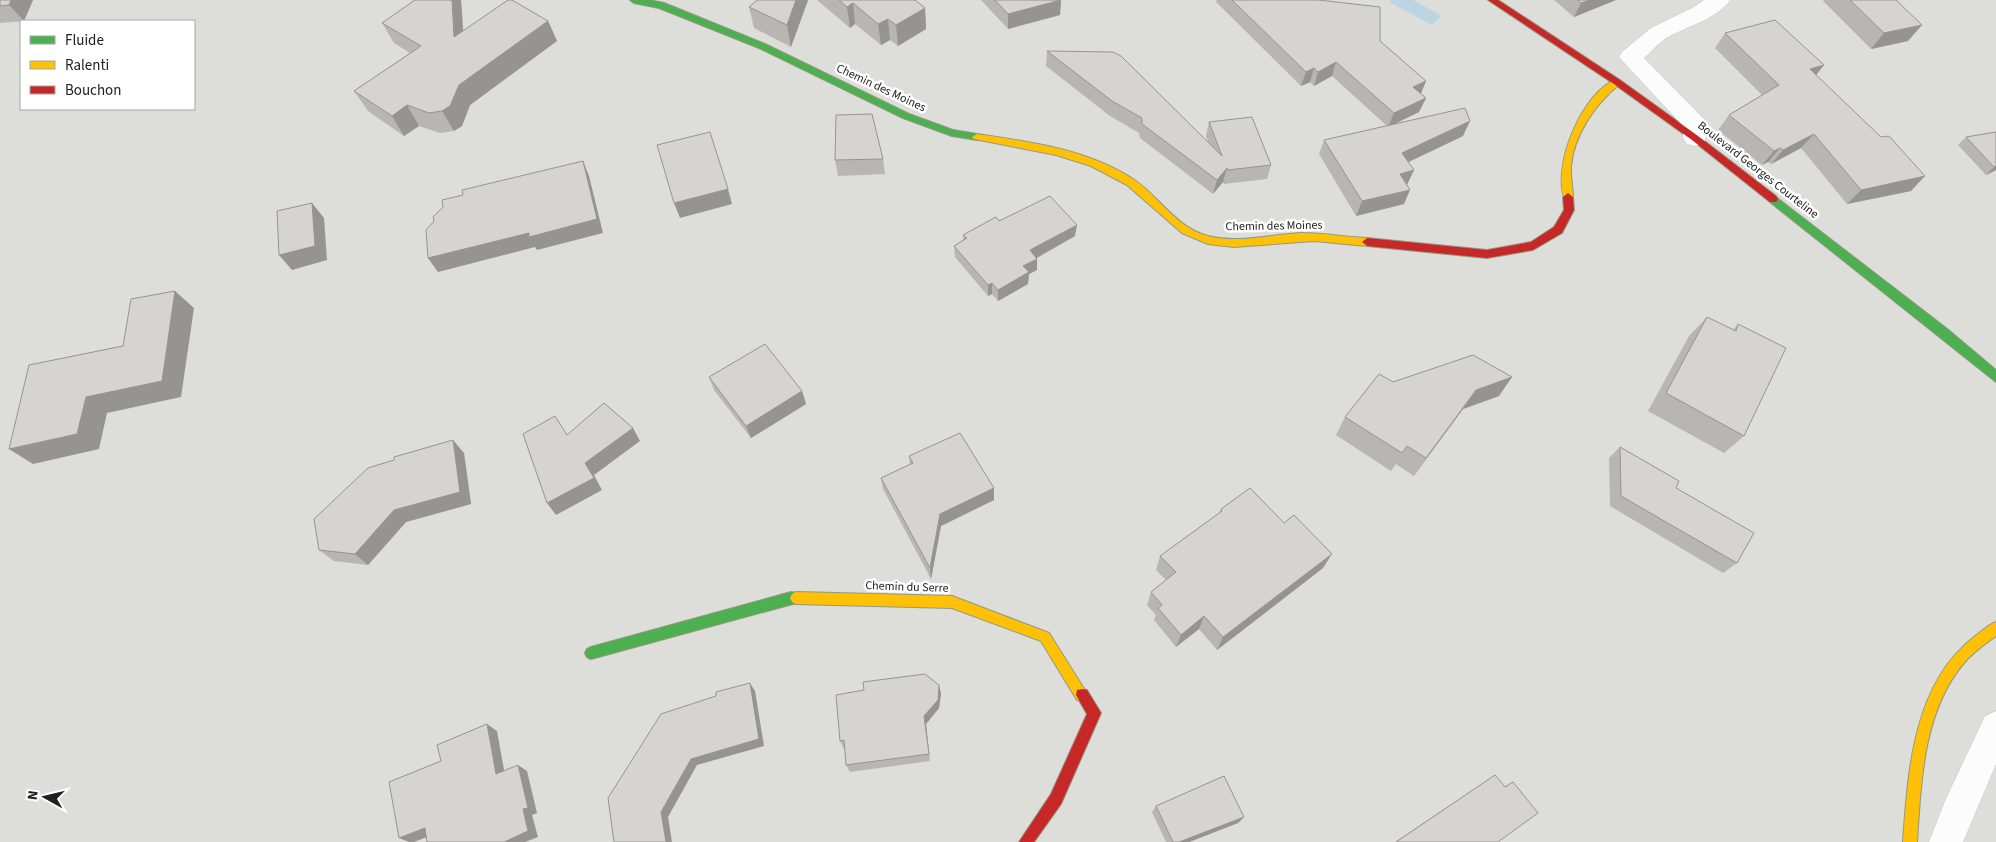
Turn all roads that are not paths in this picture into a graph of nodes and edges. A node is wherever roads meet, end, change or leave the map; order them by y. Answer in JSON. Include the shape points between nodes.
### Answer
{"nodes":[{"id":1,"x":634,"y":0,"type":"edge"},
{"id":2,"x":1492,"y":0,"type":"edge"},
{"id":3,"x":1719,"y":0,"type":"edge"},
{"id":4,"x":1617,"y":82,"type":"junction"},
{"id":5,"x":1694,"y":138,"type":"junction"},
{"id":6,"x":1996,"y":377,"type":"edge"},
{"id":7,"x":1996,"y":628,"type":"edge"},
{"id":8,"x":591,"y":653,"type":"dead end"},
{"id":9,"x":1996,"y":727,"type":"edge"},
{"id":10,"x":1026,"y":842,"type":"edge"},
{"id":11,"x":1910,"y":842,"type":"edge"},
{"id":12,"x":1946,"y":842,"type":"edge"}],
"edges":[{"from":1,"to":4,"type":"street","name":"Chemin des Moines","via":[[662,6],[762,46],[915,120],[952,133],[1052,149],[1097,166],[1130,182],[1182,229],[1208,240],[1234,242],[1314,237],[1487,254],[1533,246],[1558,230],[1569,210],[1567,163],[1582,120],[1607,89]]},
{"from":2,"to":4,"type":"street","name":"Boulevard Georges Courteline"},
{"from":3,"to":5,"type":"street","via":[[1659,33],[1630,57],[1695,124]]},
{"from":4,"to":5,"type":"street","name":"Boulevard Georges Courteline"},
{"from":5,"to":6,"type":"street","name":"Boulevard Georges Courteline","via":[[1942,331]]},
{"from":7,"to":11,"type":"street","via":[[1957,662],[1930,709],[1915,771]]},
{"from":8,"to":10,"type":"street","name":"Chemin du Serre","via":[[790,598],[952,602],[1045,637],[1094,713],[1056,799]]},
{"from":9,"to":12,"type":"street"}]}
